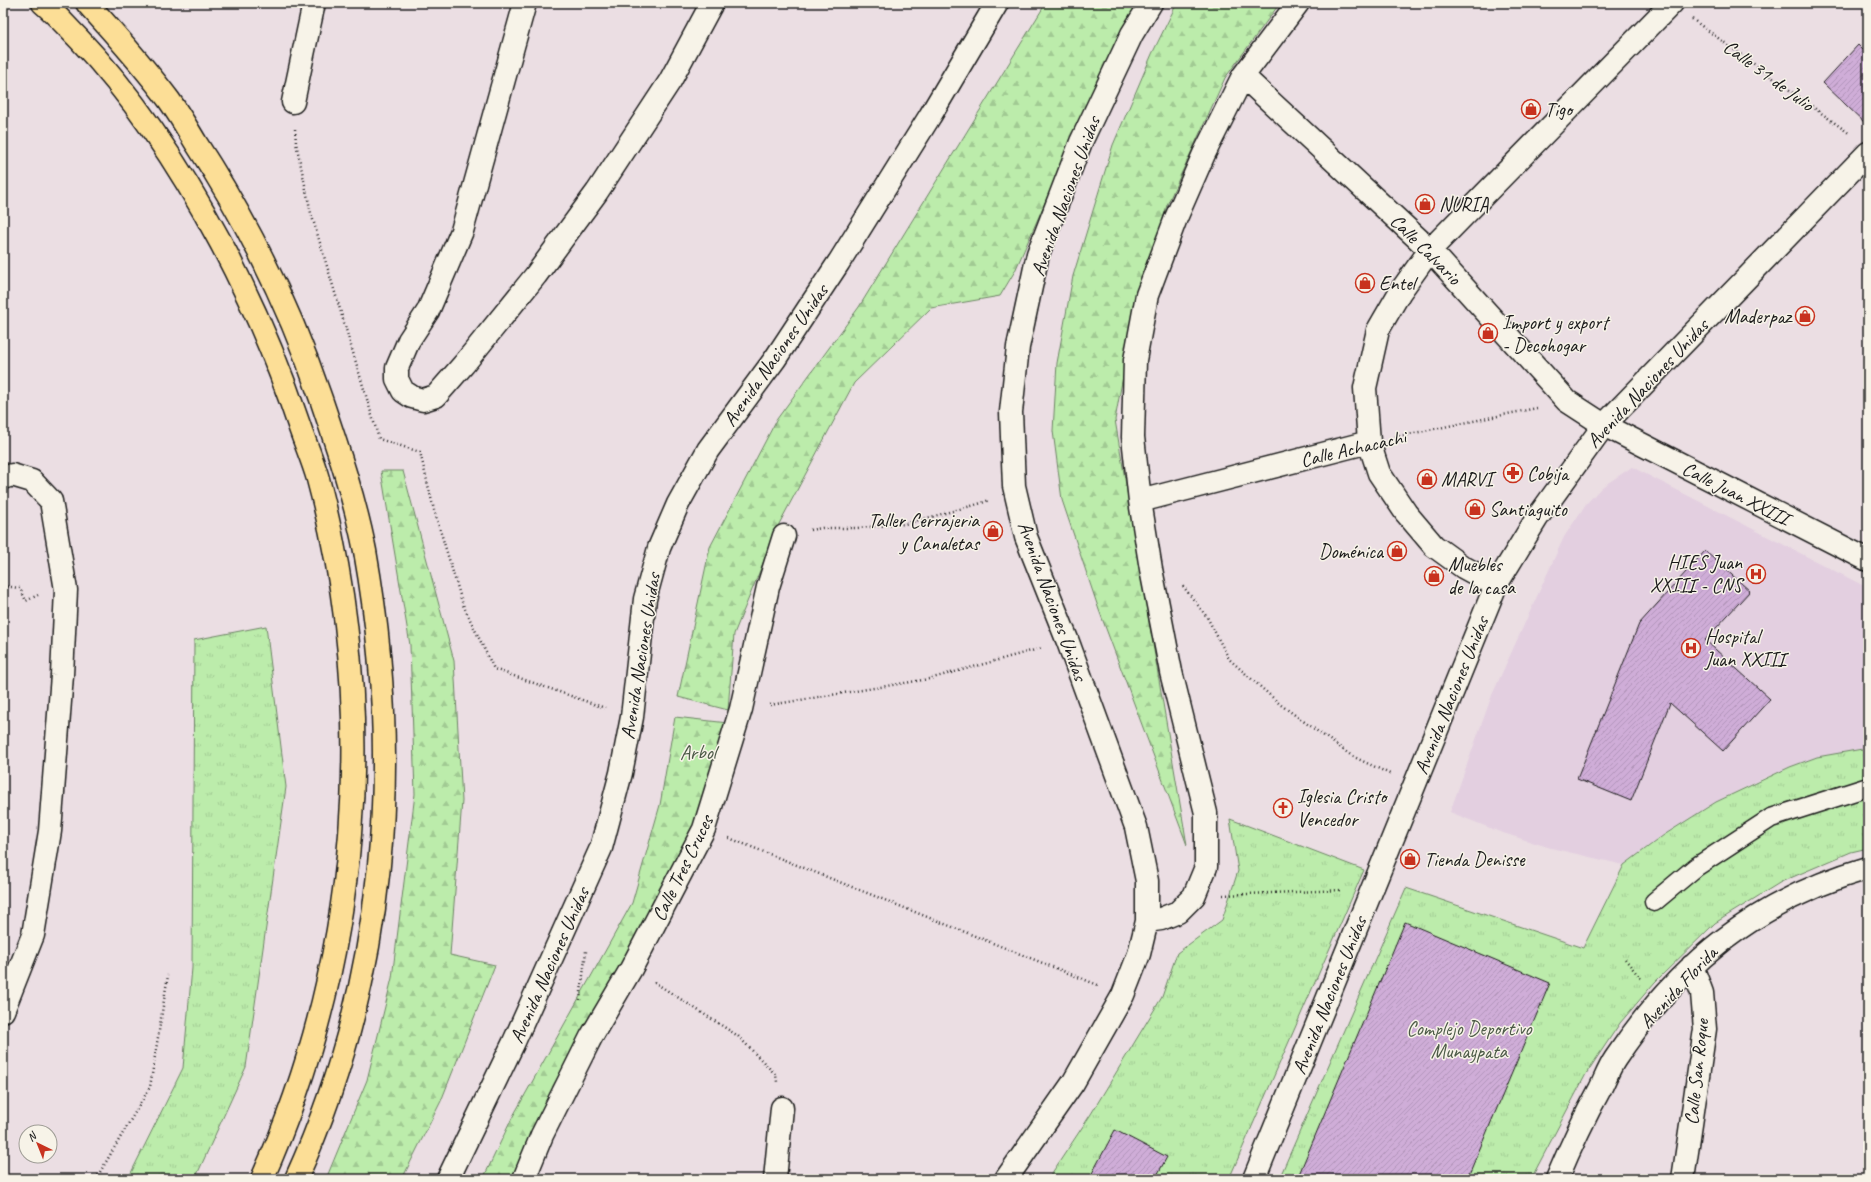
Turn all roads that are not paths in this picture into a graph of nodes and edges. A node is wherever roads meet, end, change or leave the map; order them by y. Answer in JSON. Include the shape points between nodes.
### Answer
{"nodes":[{"id":1,"x":43,"y":3,"type":"edge"},
{"id":2,"x":87,"y":3,"type":"edge"},
{"id":3,"x":314,"y":3,"type":"edge"},
{"id":4,"x":525,"y":3,"type":"edge"},
{"id":5,"x":712,"y":3,"type":"edge"},
{"id":6,"x":997,"y":3,"type":"edge"},
{"id":7,"x":1151,"y":3,"type":"edge"},
{"id":8,"x":1298,"y":3,"type":"edge"},
{"id":9,"x":1671,"y":3,"type":"edge"},
{"id":10,"x":1243,"y":76,"type":"junction"},
{"id":11,"x":293,"y":102,"type":"dead end"},
{"id":12,"x":1862,"y":145,"type":"edge"},
{"id":13,"x":1430,"y":250,"type":"junction"},
{"id":14,"x":1604,"y":425,"type":"junction"},
{"id":15,"x":1369,"y":442,"type":"junction"},
{"id":16,"x":3,"y":478,"type":"edge"},
{"id":17,"x":1140,"y":502,"type":"junction"},
{"id":18,"x":784,"y":536,"type":"road end"},
{"id":19,"x":1868,"y":560,"type":"edge"},
{"id":20,"x":1496,"y":585,"type":"junction"},
{"id":21,"x":1868,"y":786,"type":"edge"},
{"id":22,"x":1868,"y":868,"type":"edge"},
{"id":23,"x":1654,"y":902,"type":"dead end"},
{"id":24,"x":1147,"y":921,"type":"junction"},
{"id":25,"x":1692,"y":966,"type":"junction"},
{"id":26,"x":3,"y":1011,"type":"edge"},
{"id":27,"x":782,"y":1108,"type":"road end"},
{"id":28,"x":262,"y":1179,"type":"edge"},
{"id":29,"x":296,"y":1179,"type":"edge"},
{"id":30,"x":448,"y":1179,"type":"edge"},
{"id":31,"x":524,"y":1179,"type":"edge"},
{"id":32,"x":775,"y":1179,"type":"edge"},
{"id":33,"x":1006,"y":1179,"type":"edge"},
{"id":34,"x":1254,"y":1179,"type":"edge"},
{"id":35,"x":1557,"y":1179,"type":"edge"},
{"id":36,"x":1683,"y":1179,"type":"edge"}],
"edges":[{"from":1,"to":28,"type":"highway","via":[[100,62],[146,119],[196,196],[241,282],[282,373],[317,477],[336,557],[350,657],[354,735],[350,849],[338,939],[314,1039],[283,1132]]},
{"from":2,"to":29,"type":"highway","via":[[169,100],[221,180],[268,266],[307,358],[340,456],[364,549],[381,668],[385,743],[382,843],[369,944],[346,1041],[312,1142]]},
{"from":3,"to":11,"type":"street"},
{"from":4,"to":5,"type":"street","via":[[462,230],[428,311],[409,340],[397,368],[397,379],[403,391],[423,400],[436,396],[464,364],[597,192],[670,81]]},
{"from":6,"to":30,"type":"street","name":"Avenida Naciones Unidas","via":[[839,262],[775,359],[708,450],[678,504],[659,548],[645,599],[632,717],[621,774],[601,848],[513,1044]]},
{"from":7,"to":24,"type":"street","name":"Avenida Naciones Unidas","via":[[1132,34],[1081,142],[1038,254],[1018,347],[1011,412],[1014,486],[1026,537],[1068,642],[1136,827],[1147,881]]},
{"from":8,"to":10,"type":"street"},
{"from":9,"to":13,"type":"street"},
{"from":10,"to":13,"type":"street","name":"Calle Calvario"},
{"from":10,"to":17,"type":"street","via":[[1179,211],[1147,296],[1135,360],[1133,437]]},
{"from":12,"to":14,"type":"street","name":"Avenida Naciones Unidas"},
{"from":13,"to":14,"type":"street","name":"Calle Calvario","via":[[1567,402]]},
{"from":13,"to":15,"type":"street","via":[[1400,292],[1378,330],[1365,388]]},
{"from":14,"to":19,"type":"street","name":"Calle Juan XXIII"},
{"from":14,"to":20,"type":"street","name":"Avenida Naciones Unidas","via":[[1537,518]]},
{"from":15,"to":17,"type":"street","name":"Calle Achacachi"},
{"from":15,"to":20,"type":"street","via":[[1379,473],[1406,513],[1434,546],[1463,567]]},
{"from":16,"to":26,"type":"street","via":[[12,474],[32,481],[50,501],[66,590],[50,831],[32,934]]},
{"from":17,"to":24,"type":"street","via":[[1171,672],[1206,813],[1206,867],[1194,896],[1178,912]]},
{"from":18,"to":31,"type":"street","name":"Calle Tres Cruces","via":[[768,587],[741,709],[704,829],[631,969],[591,1037],[542,1135]]},
{"from":20,"to":34,"type":"street","name":"Avenida Naciones Unidas"},
{"from":21,"to":23,"type":"lane","via":[[1771,818],[1696,867]]},
{"from":22,"to":25,"type":"street","name":"Avenida Florida","via":[[1835,878],[1776,904],[1732,932]]},
{"from":24,"to":33,"type":"street","name":"Avenida Naciones Unidas","via":[[1139,954],[1123,995],[1073,1083]]},
{"from":25,"to":35,"type":"street","name":"Avenida Florida","via":[[1658,1003],[1615,1060],[1582,1123]]},
{"from":25,"to":36,"type":"street","name":"Calle San Roque","via":[[1702,993],[1705,1029]]},
{"from":27,"to":32,"type":"street"}]}
